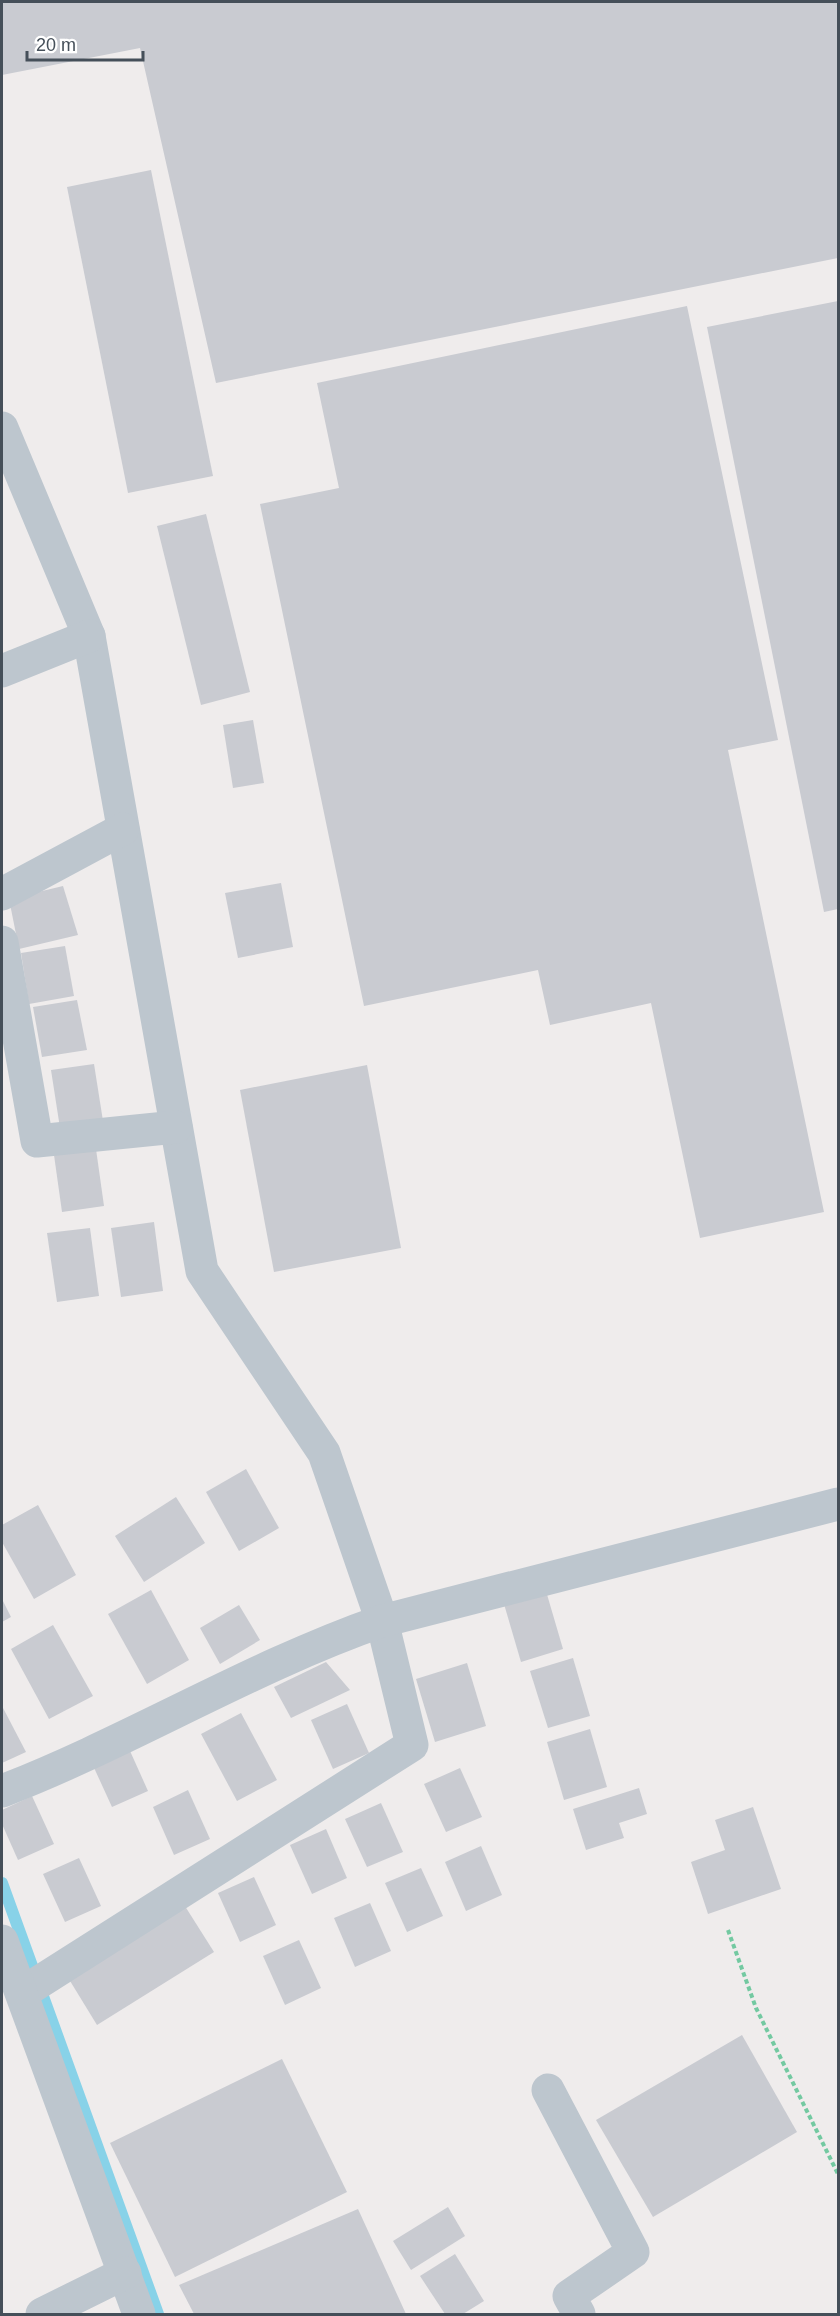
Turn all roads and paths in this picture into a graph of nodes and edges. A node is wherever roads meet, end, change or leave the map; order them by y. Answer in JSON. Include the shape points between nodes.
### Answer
{"nodes":[{"id":1,"x":2,"y":428,"type":"edge"},
{"id":2,"x":89,"y":636,"type":"junction"},
{"id":3,"x":2,"y":671,"type":"edge"},
{"id":4,"x":123,"y":829,"type":"junction"},
{"id":5,"x":2,"y":894,"type":"edge"},
{"id":6,"x":2,"y":942,"type":"edge"},
{"id":7,"x":177,"y":1127,"type":"junction"},
{"id":8,"x":838,"y":1504,"type":"edge"},
{"id":9,"x":382,"y":1621,"type":"junction"},
{"id":10,"x":2,"y":1791,"type":"edge"},
{"id":11,"x":728,"y":1930,"type":"dead end"},
{"id":12,"x":2,"y":1941,"type":"edge"},
{"id":13,"x":22,"y":1993,"type":"junction"},
{"id":14,"x":548,"y":2090,"type":"dead end"},
{"id":15,"x":838,"y":2174,"type":"edge"},
{"id":16,"x":125,"y":2273,"type":"junction"},
{"id":17,"x":42,"y":2314,"type":"edge"},
{"id":18,"x":139,"y":2314,"type":"edge"},
{"id":19,"x":579,"y":2314,"type":"edge"}],
"edges":[{"from":1,"to":2,"type":"street"},
{"from":2,"to":3,"type":"street"},
{"from":2,"to":4,"type":"street"},
{"from":4,"to":5,"type":"street"},
{"from":4,"to":7,"type":"street"},
{"from":6,"to":7,"type":"street","via":[[37,1141]]},
{"from":7,"to":9,"type":"street","via":[[202,1271],[324,1453]]},
{"from":8,"to":9,"type":"street"},
{"from":9,"to":10,"type":"street","via":[[322,1641],[64,1767]]},
{"from":9,"to":13,"type":"street","via":[[412,1745]]},
{"from":11,"to":15,"type":"path","via":[[756,2008]]},
{"from":12,"to":13,"type":"street"},
{"from":13,"to":16,"type":"street"},
{"from":14,"to":19,"type":"street","via":[[633,2252],[569,2296]]},
{"from":16,"to":17,"type":"street"},
{"from":16,"to":18,"type":"street"}]}
